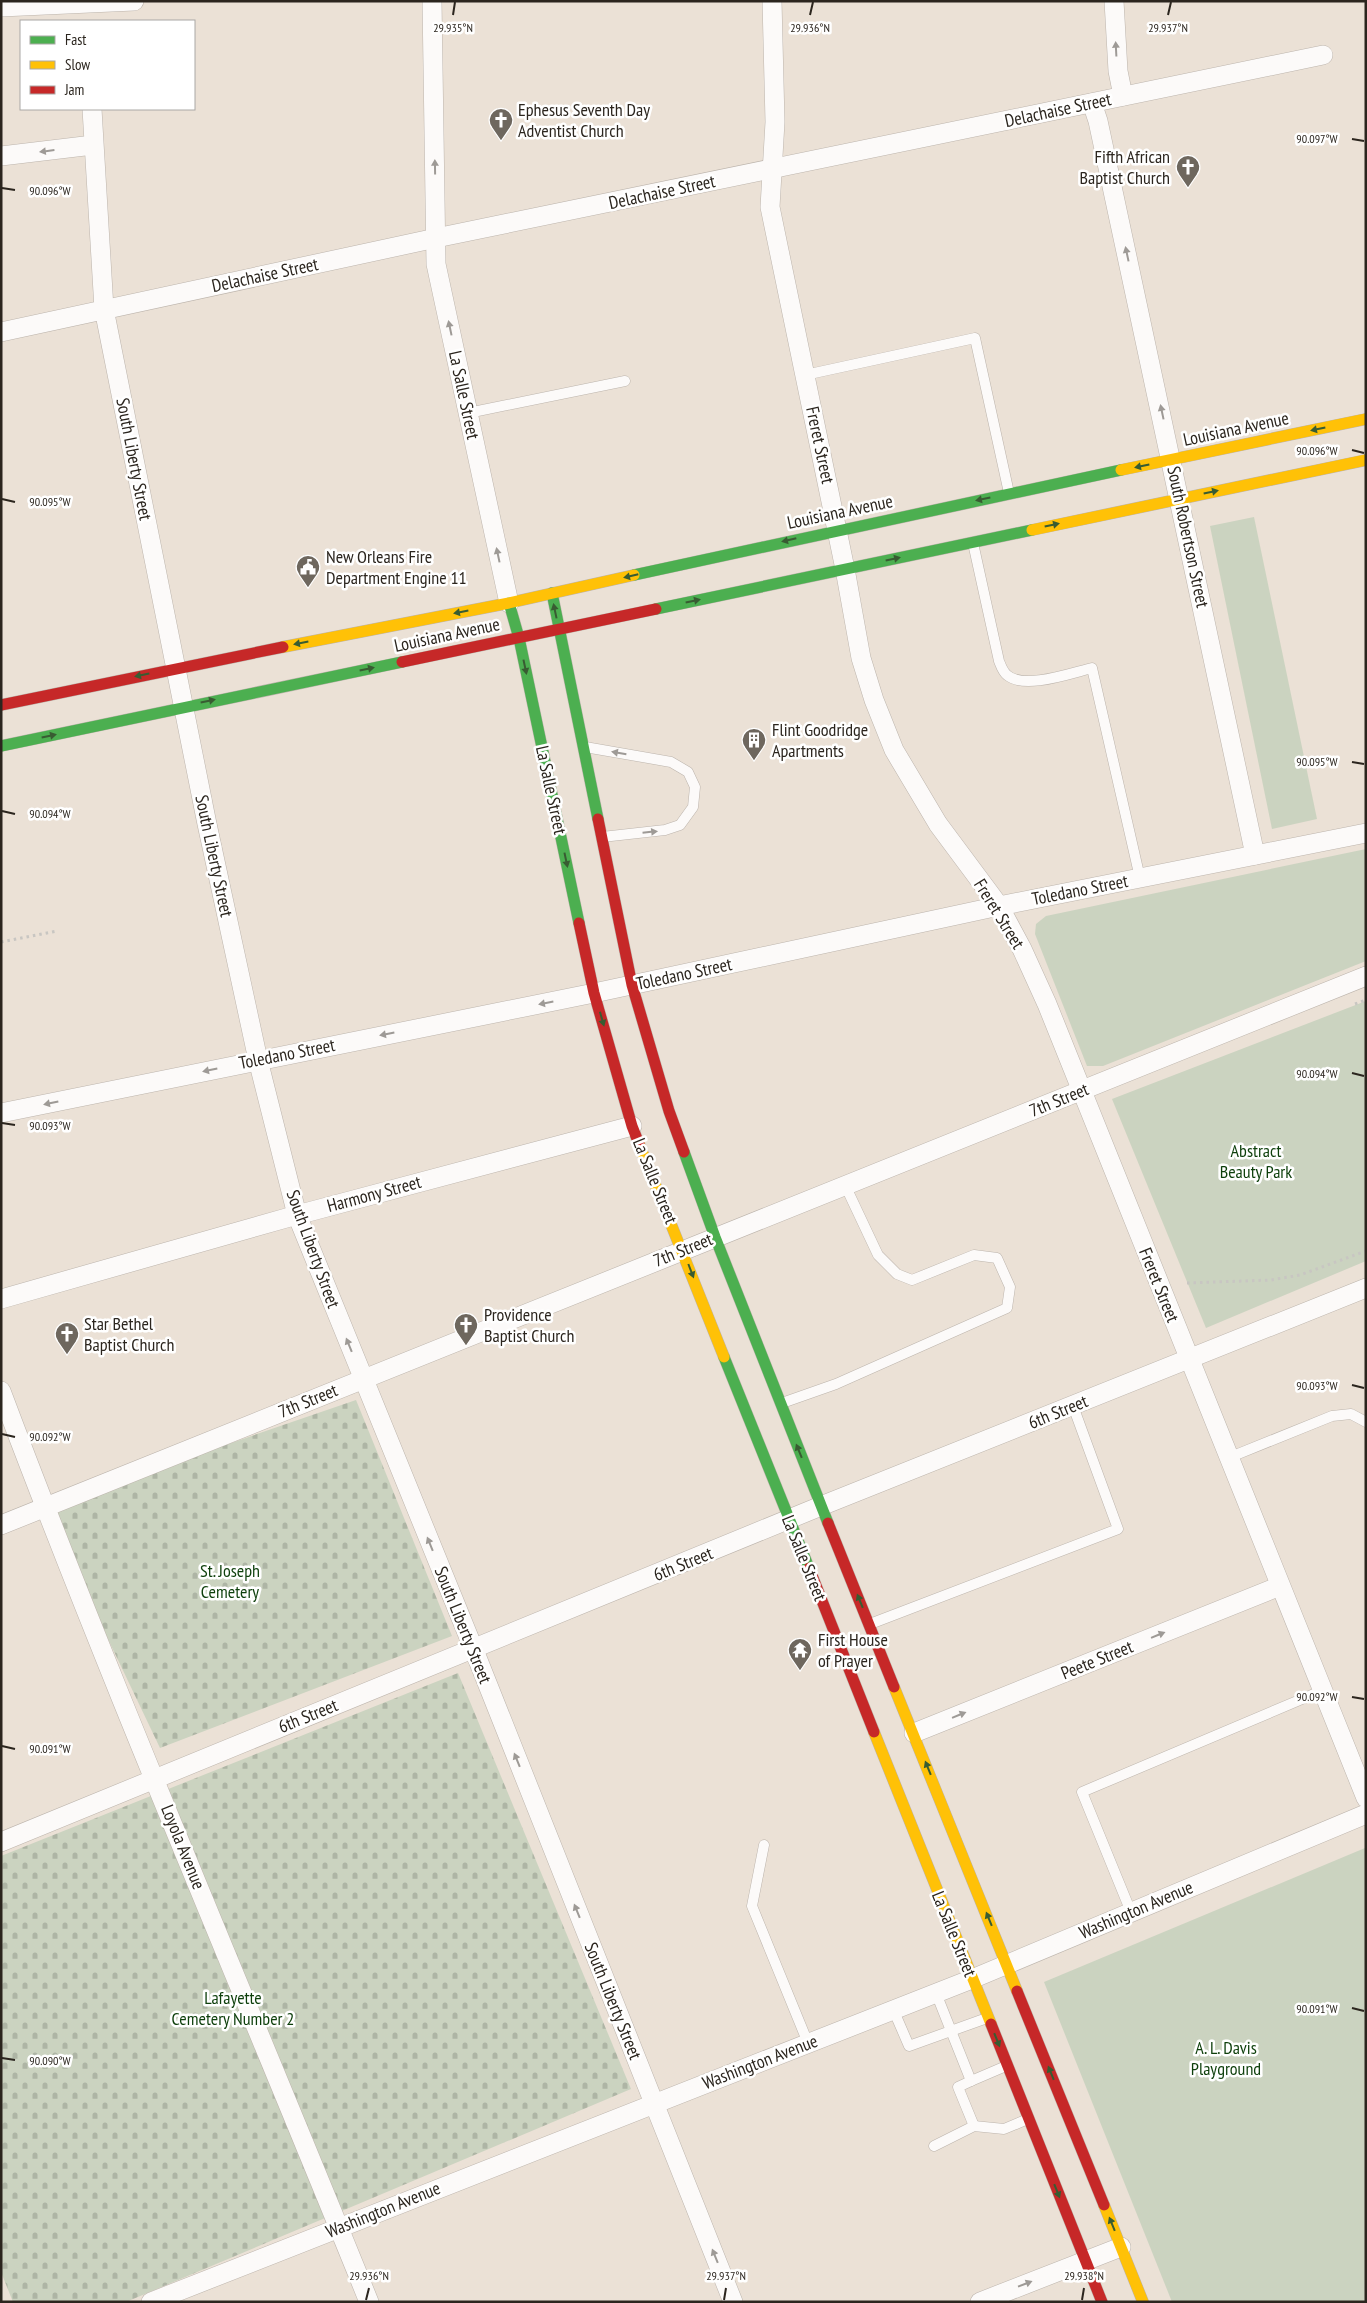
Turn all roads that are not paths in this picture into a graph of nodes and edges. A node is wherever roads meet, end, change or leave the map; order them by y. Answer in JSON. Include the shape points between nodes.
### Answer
{"nodes":[{"id":1,"x":134,"y":1,"type":"edge"},
{"id":2,"x":432,"y":1,"type":"edge"},
{"id":3,"x":772,"y":1,"type":"edge"},
{"id":4,"x":1114,"y":1,"type":"edge"},
{"id":5,"x":1,"y":7,"type":"edge"},
{"id":6,"x":89,"y":9,"type":"edge"},
{"id":7,"x":1323,"y":54,"type":"dead end"},
{"id":8,"x":1123,"y":96,"type":"junction"},
{"id":9,"x":1092,"y":103,"type":"junction"},
{"id":10,"x":92,"y":110,"type":"edge"},
{"id":11,"x":93,"y":145,"type":"junction"},
{"id":12,"x":1,"y":156,"type":"edge"},
{"id":13,"x":772,"y":170,"type":"junction"},
{"id":14,"x":436,"y":238,"type":"junction"},
{"id":15,"x":104,"y":309,"type":"junction"},
{"id":16,"x":1,"y":332,"type":"edge"},
{"id":17,"x":805,"y":375,"type":"junction"},
{"id":18,"x":625,"y":381,"type":"dead end"},
{"id":19,"x":468,"y":413,"type":"junction"},
{"id":20,"x":1366,"y":419,"type":"edge"},
{"id":21,"x":1172,"y":460,"type":"junction"},
{"id":22,"x":1366,"y":461,"type":"edge"},
{"id":23,"x":1009,"y":494,"type":"junction"},
{"id":24,"x":1180,"y":498,"type":"junction"},
{"id":25,"x":837,"y":530,"type":"junction"},
{"id":26,"x":972,"y":542,"type":"junction"},
{"id":27,"x":845,"y":569,"type":"junction"},
{"id":28,"x":552,"y":593,"type":"junction"},
{"id":29,"x":509,"y":603,"type":"junction"},
{"id":30,"x":559,"y":629,"type":"junction"},
{"id":31,"x":519,"y":638,"type":"junction"},
{"id":32,"x":176,"y":668,"type":"junction"},
{"id":33,"x":1,"y":705,"type":"edge"},
{"id":34,"x":184,"y":706,"type":"junction"},
{"id":35,"x":1,"y":746,"type":"edge"},
{"id":36,"x":583,"y":747,"type":"junction"},
{"id":37,"x":1366,"y":833,"type":"edge"},
{"id":38,"x":601,"y":837,"type":"junction"},
{"id":39,"x":1255,"y":855,"type":"junction"},
{"id":40,"x":1140,"y":878,"type":"junction"},
{"id":41,"x":999,"y":906,"type":"junction"},
{"id":42,"x":1366,"y":976,"type":"edge"},
{"id":43,"x":632,"y":985,"type":"junction"},
{"id":44,"x":594,"y":993,"type":"junction"},
{"id":45,"x":258,"y":1060,"type":"junction"},
{"id":46,"x":1082,"y":1090,"type":"junction"},
{"id":47,"x":1,"y":1114,"type":"edge"},
{"id":48,"x":632,"y":1126,"type":"junction"},
{"id":49,"x":845,"y":1185,"type":"junction"},
{"id":50,"x":297,"y":1215,"type":"junction"},
{"id":51,"x":715,"y":1237,"type":"junction"},
{"id":52,"x":682,"y":1250,"type":"junction"},
{"id":53,"x":1366,"y":1288,"type":"edge"},
{"id":54,"x":1,"y":1299,"type":"edge"},
{"id":55,"x":1188,"y":1360,"type":"junction"},
{"id":56,"x":363,"y":1379,"type":"junction"},
{"id":57,"x":1,"y":1390,"type":"edge"},
{"id":58,"x":781,"y":1403,"type":"junction"},
{"id":59,"x":1073,"y":1406,"type":"junction"},
{"id":60,"x":1366,"y":1422,"type":"edge"},
{"id":61,"x":1228,"y":1458,"type":"junction"},
{"id":62,"x":822,"y":1506,"type":"junction"},
{"id":63,"x":45,"y":1507,"type":"junction"},
{"id":64,"x":789,"y":1521,"type":"junction"},
{"id":65,"x":1,"y":1525,"type":"edge"},
{"id":66,"x":1280,"y":1586,"type":"junction"},
{"id":67,"x":869,"y":1624,"type":"junction"},
{"id":68,"x":474,"y":1650,"type":"junction"},
{"id":69,"x":1321,"y":1691,"type":"junction"},
{"id":70,"x":914,"y":1733,"type":"junction"},
{"id":71,"x":154,"y":1778,"type":"junction"},
{"id":72,"x":1366,"y":1798,"type":"edge"},
{"id":73,"x":1366,"y":1814,"type":"edge"},
{"id":74,"x":1,"y":1842,"type":"edge"},
{"id":75,"x":764,"y":1845,"type":"dead end"},
{"id":76,"x":1131,"y":1912,"type":"junction"},
{"id":77,"x":1007,"y":1964,"type":"junction"},
{"id":78,"x":972,"y":1979,"type":"junction"},
{"id":79,"x":936,"y":1993,"type":"junction"},
{"id":80,"x":893,"y":2009,"type":"junction"},
{"id":81,"x":988,"y":2017,"type":"junction"},
{"id":82,"x":950,"y":2030,"type":"junction"},
{"id":83,"x":808,"y":2043,"type":"junction"},
{"id":84,"x":1007,"y":2066,"type":"junction"},
{"id":85,"x":971,"y":2081,"type":"junction"},
{"id":86,"x":654,"y":2103,"type":"junction"},
{"id":87,"x":1028,"y":2118,"type":"junction"},
{"id":88,"x":974,"y":2126,"type":"junction"},
{"id":89,"x":934,"y":2146,"type":"dead end"},
{"id":90,"x":338,"y":2227,"type":"junction"},
{"id":91,"x":1121,"y":2247,"type":"junction"},
{"id":92,"x":1085,"y":2260,"type":"junction"},
{"id":93,"x":151,"y":2302,"type":"edge"},
{"id":94,"x":369,"y":2302,"type":"edge"},
{"id":95,"x":733,"y":2302,"type":"edge"},
{"id":96,"x":980,"y":2302,"type":"edge"},
{"id":97,"x":1102,"y":2302,"type":"edge"},
{"id":98,"x":1143,"y":2302,"type":"edge"}],
"edges":[{"from":1,"to":6,"type":"street"},
{"from":14,"to":2,"type":"street","name":"La Salle Street","one_way":true},
{"from":3,"to":13,"type":"street","name":"Freret Street","via":[[775,122]]},
{"from":8,"to":4,"type":"street","one_way":true,"via":[[1118,71]]},
{"from":5,"to":6,"type":"street"},
{"from":7,"to":8,"type":"street","name":"Delachaise Street"},
{"from":8,"to":9,"type":"street","name":"Delachaise Street"},
{"from":9,"to":13,"type":"street","name":"Delachaise Street"},
{"from":21,"to":9,"type":"street","name":"South Robertson Street","one_way":true},
{"from":10,"to":11,"type":"street","name":"South Liberty Street"},
{"from":11,"to":12,"type":"street","one_way":true},
{"from":11,"to":15,"type":"street","name":"South Liberty Street"},
{"from":13,"to":14,"type":"street","name":"Delachaise Street"},
{"from":13,"to":17,"type":"street","name":"Freret Street","via":[[770,207]]},
{"from":14,"to":15,"type":"street","name":"Delachaise Street"},
{"from":19,"to":14,"type":"street","name":"La Salle Street","one_way":true,"via":[[436,264]]},
{"from":15,"to":16,"type":"street","name":"Delachaise Street"},
{"from":15,"to":32,"type":"street","name":"South Liberty Street"},
{"from":17,"to":23,"type":"lane","via":[[975,338]]},
{"from":17,"to":25,"type":"street","name":"Freret Street"},
{"from":18,"to":19,"type":"lane"},
{"from":29,"to":19,"type":"street","name":"La Salle Street","one_way":true},
{"from":20,"to":21,"type":"street","name":"Louisiana Avenue","one_way":true},
{"from":21,"to":23,"type":"street","name":"Louisiana Avenue","one_way":true},
{"from":21,"to":24,"type":"street","name":"South Robertson Street"},
{"from":24,"to":22,"type":"street","name":"Louisiana Avenue","one_way":true},
{"from":23,"to":25,"type":"street","name":"Louisiana Avenue","one_way":true},
{"from":26,"to":24,"type":"street","name":"Louisiana Avenue","one_way":true},
{"from":24,"to":39,"type":"street","name":"South Robertson Street"},
{"from":25,"to":27,"type":"street","name":"Freret Street"},
{"from":25,"to":28,"type":"street","name":"Louisiana Avenue","one_way":true},
{"from":27,"to":26,"type":"street","name":"Louisiana Avenue","one_way":true},
{"from":26,"to":40,"type":"lane","via":[[999,661],[1006,674],[1019,681],[1036,680],[1092,668]]},
{"from":30,"to":27,"type":"street","name":"Louisiana Avenue","one_way":true},
{"from":27,"to":41,"type":"street","name":"Freret Street","via":[[861,658],[894,750],[938,824]]},
{"from":28,"to":29,"type":"street","name":"Louisiana Avenue"},
{"from":30,"to":28,"type":"street","name":"La Salle Street","one_way":true},
{"from":29,"to":31,"type":"street","name":"La Salle Street"},
{"from":29,"to":32,"type":"street","name":"Louisiana Avenue","one_way":true,"via":[[322,644]]},
{"from":30,"to":31,"type":"street","name":"Louisiana Avenue"},
{"from":30,"to":36,"type":"street","name":"La Salle Street"},
{"from":34,"to":31,"type":"street","name":"Louisiana Avenue","one_way":true,"via":[[327,672]]},
{"from":31,"to":44,"type":"street","name":"La Salle Street","one_way":true},
{"from":32,"to":33,"type":"street","name":"Louisiana Avenue","one_way":true},
{"from":32,"to":34,"type":"street","name":"South Liberty Street"},
{"from":35,"to":34,"type":"street","name":"Louisiana Avenue","one_way":true},
{"from":34,"to":45,"type":"street","name":"South Liberty Street"},
{"from":36,"to":38,"type":"street","name":"La Salle Street"},
{"from":38,"to":36,"type":"lane","one_way":true,"via":[[665,830],[680,825],[693,807],[695,787],[688,772],[671,762]]},
{"from":37,"to":39,"type":"street","name":"Toledano Street"},
{"from":38,"to":43,"type":"street","name":"La Salle Street"},
{"from":39,"to":40,"type":"street","name":"Toledano Street"},
{"from":40,"to":41,"type":"street","name":"Toledano Street"},
{"from":41,"to":43,"type":"street","name":"Toledano Street"},
{"from":41,"to":46,"type":"street","name":"Freret Street","via":[[1022,949]]},
{"from":42,"to":46,"type":"street","name":"7th Street"},
{"from":43,"to":44,"type":"street","name":"Toledano Street"},
{"from":43,"to":51,"type":"street","name":"La Salle Street","via":[[669,1112]]},
{"from":44,"to":45,"type":"street","name":"Toledano Street","one_way":true},
{"from":44,"to":48,"type":"street","name":"La Salle Street","one_way":true},
{"from":45,"to":47,"type":"street","name":"Toledano Street","one_way":true},
{"from":45,"to":50,"type":"street","name":"South Liberty Street"},
{"from":46,"to":49,"type":"street","name":"7th Street"},
{"from":46,"to":55,"type":"street","name":"Freret Street"},
{"from":48,"to":50,"type":"street","name":"Harmony Street"},
{"from":48,"to":52,"type":"street","name":"La Salle Street"},
{"from":49,"to":51,"type":"street","name":"7th Street"},
{"from":49,"to":58,"type":"lane","via":[[878,1255],[897,1274],[912,1280],[974,1255],[997,1258],[1010,1287],[1007,1308],[836,1384]]},
{"from":50,"to":54,"type":"street","name":"Harmony Street"},
{"from":56,"to":50,"type":"street","name":"South Liberty Street","one_way":true},
{"from":51,"to":52,"type":"street","name":"7th Street"},
{"from":51,"to":58,"type":"street","name":"La Salle Street"},
{"from":52,"to":56,"type":"street","name":"7th Street"},
{"from":52,"to":64,"type":"street","name":"La Salle Street","one_way":true},
{"from":53,"to":55,"type":"street","name":"6th Street"},
{"from":55,"to":59,"type":"street","name":"6th Street"},
{"from":55,"to":61,"type":"street","name":"Freret Street"},
{"from":56,"to":63,"type":"street","name":"7th Street"},
{"from":68,"to":56,"type":"street","name":"South Liberty Street","one_way":true},
{"from":57,"to":63,"type":"street","name":"Loyola Avenue"},
{"from":62,"to":58,"type":"street","name":"La Salle Street","one_way":true},
{"from":59,"to":62,"type":"street","name":"6th Street"},
{"from":59,"to":67,"type":"lane","via":[[1118,1529]]},
{"from":60,"to":61,"type":"lane","via":[[1351,1414],[1332,1416]]},
{"from":61,"to":66,"type":"street","name":"Freret Street"},
{"from":62,"to":64,"type":"street","name":"6th Street"},
{"from":67,"to":62,"type":"street","name":"La Salle Street","one_way":true},
{"from":63,"to":65,"type":"street","name":"7th Street"},
{"from":63,"to":71,"type":"street","name":"Loyola Avenue"},
{"from":64,"to":68,"type":"street","name":"6th Street"},
{"from":64,"to":78,"type":"street","name":"La Salle Street"},
{"from":66,"to":69,"type":"street","name":"Freret Street"},
{"from":70,"to":66,"type":"street","name":"Peete Street","one_way":true},
{"from":67,"to":70,"type":"street","name":"La Salle Street"},
{"from":68,"to":71,"type":"street","name":"6th Street"},
{"from":86,"to":68,"type":"street","name":"South Liberty Street","one_way":true},
{"from":69,"to":72,"type":"street","name":"Freret Street"},
{"from":69,"to":76,"type":"lane","via":[[1082,1792]]},
{"from":77,"to":70,"type":"street","name":"La Salle Street","one_way":true},
{"from":71,"to":74,"type":"street","name":"6th Street"},
{"from":71,"to":90,"type":"street","name":"Loyola Avenue"},
{"from":73,"to":76,"type":"street","name":"Washington Avenue"},
{"from":75,"to":83,"type":"lane","via":[[752,1906]]},
{"from":76,"to":77,"type":"street","name":"Washington Avenue"},
{"from":77,"to":78,"type":"street","name":"Washington Avenue"},
{"from":91,"to":77,"type":"street","name":"La Salle Street","one_way":true},
{"from":78,"to":79,"type":"street","name":"Washington Avenue"},
{"from":78,"to":81,"type":"street","name":"La Salle Street"},
{"from":79,"to":80,"type":"street","name":"Washington Avenue"},
{"from":79,"to":82,"type":"lane"},
{"from":80,"to":82,"type":"lane","via":[[909,2046]]},
{"from":80,"to":83,"type":"street","name":"Washington Avenue"},
{"from":81,"to":82,"type":"lane"},
{"from":81,"to":84,"type":"street","name":"La Salle Street","one_way":true},
{"from":82,"to":85,"type":"lane"},
{"from":83,"to":86,"type":"street","name":"Washington Avenue"},
{"from":84,"to":85,"type":"lane"},
{"from":84,"to":87,"type":"street","name":"La Salle Street"},
{"from":85,"to":88,"type":"lane","via":[[958,2086]]},
{"from":86,"to":90,"type":"street","name":"Washington Avenue"},
{"from":95,"to":86,"type":"street","name":"South Liberty Street","one_way":true},
{"from":87,"to":88,"type":"lane","via":[[1004,2129]]},
{"from":87,"to":92,"type":"street","name":"La Salle Street","one_way":true},
{"from":88,"to":89,"type":"lane"},
{"from":90,"to":93,"type":"street","name":"Washington Avenue"},
{"from":90,"to":94,"type":"street","name":"Loyola Avenue"},
{"from":91,"to":92,"type":"street"},
{"from":91,"to":98,"type":"street","name":"La Salle Street"},
{"from":96,"to":92,"type":"street","one_way":true},
{"from":92,"to":97,"type":"street","name":"La Salle Street"}]}
